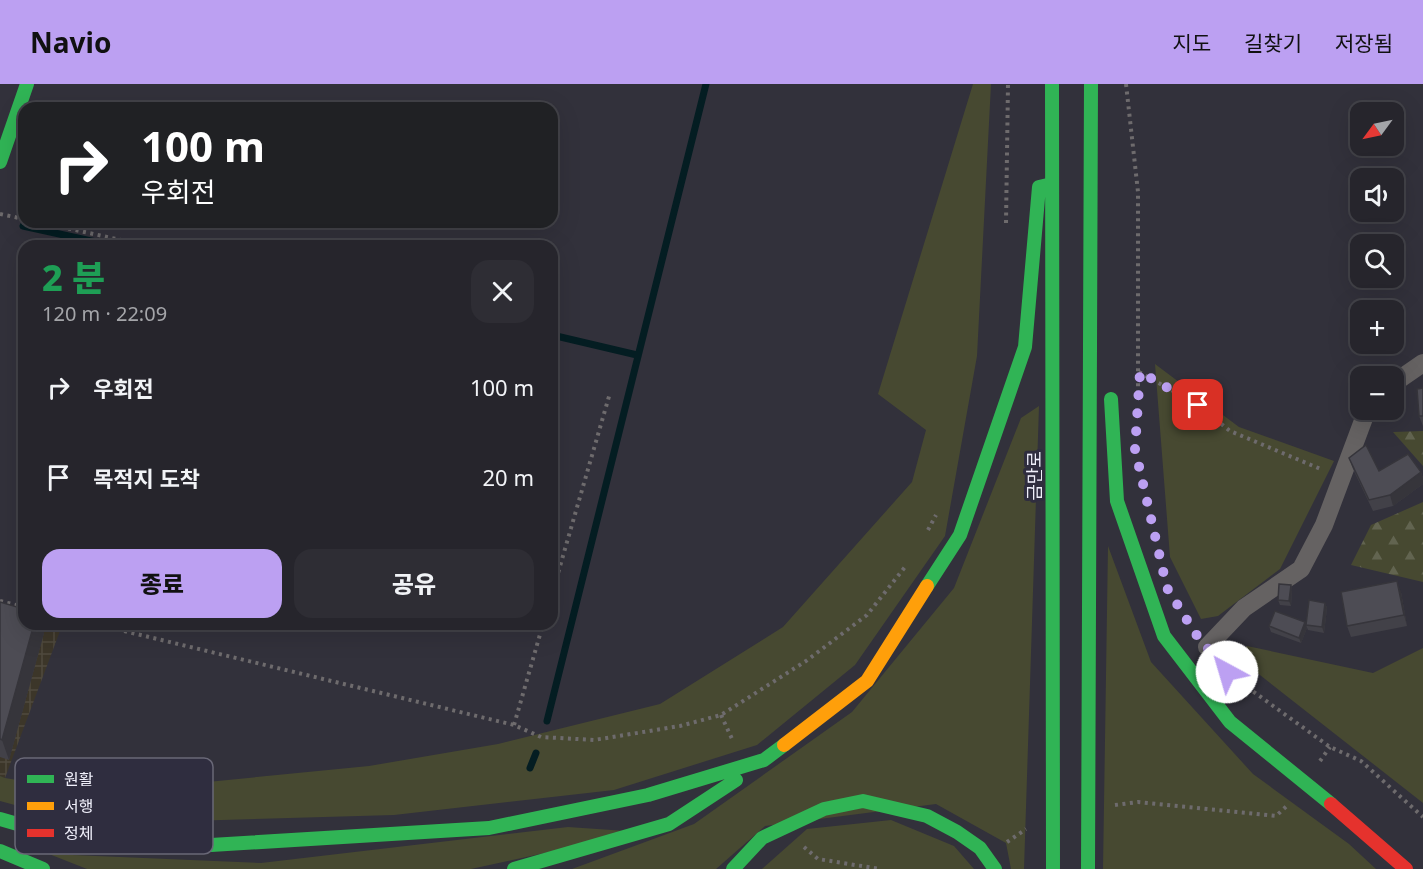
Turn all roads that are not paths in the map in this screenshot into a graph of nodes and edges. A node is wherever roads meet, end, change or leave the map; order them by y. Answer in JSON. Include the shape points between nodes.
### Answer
{"nodes":[{"id":1,"x":27,"y":84,"type":"edge"},
{"id":2,"x":1052,"y":84,"type":"edge"},
{"id":3,"x":1091,"y":84,"type":"edge"},
{"id":4,"x":21,"y":102,"type":"edge"},
{"id":5,"x":18,"y":110,"type":"edge"},
{"id":6,"x":0,"y":162,"type":"edge"},
{"id":7,"x":1052,"y":184,"type":"junction"},
{"id":8,"x":1091,"y":334,"type":"junction"},
{"id":9,"x":1108,"y":336,"type":"dead end"},
{"id":10,"x":1423,"y":363,"type":"edge"},
{"id":11,"x":1404,"y":376,"type":"edge"},
{"id":12,"x":1110,"y":383,"type":"dead end"},
{"id":13,"x":1363,"y":420,"type":"edge"},
{"id":14,"x":1207,"y":647,"type":"road end"},
{"id":15,"x":764,"y":760,"type":"junction"},
{"id":16,"x":0,"y":819,"type":"edge"},
{"id":17,"x":15,"y":823,"type":"edge"},
{"id":18,"x":213,"y":845,"type":"edge"},
{"id":19,"x":0,"y":851,"type":"edge"},
{"id":20,"x":43,"y":869,"type":"edge"},
{"id":21,"x":514,"y":869,"type":"edge"},
{"id":22,"x":733,"y":869,"type":"edge"},
{"id":23,"x":995,"y":869,"type":"edge"},
{"id":24,"x":1053,"y":869,"type":"edge"},
{"id":25,"x":1088,"y":869,"type":"edge"},
{"id":26,"x":1406,"y":869,"type":"edge"}],
"edges":[{"from":1,"to":4,"type":"main road"},
{"from":2,"to":7,"type":"main road","name":"금만로"},
{"from":3,"to":8,"type":"main road"},
{"from":5,"to":6,"type":"main road"},
{"from":7,"to":15,"type":"main road","via":[[1039,187],[1025,347],[960,535],[867,681]]},
{"from":7,"to":24,"type":"main road","name":"금만로"},
{"from":8,"to":9,"type":"main road"},
{"from":8,"to":25,"type":"main road"},
{"from":10,"to":11,"type":"street"},
{"from":12,"to":26,"type":"main road","via":[[1117,501],[1164,636],[1230,722]]},
{"from":13,"to":14,"type":"street","via":[[1324,525],[1300,569],[1244,608]]},
{"from":15,"to":18,"type":"main road","via":[[648,795],[489,828]]},
{"from":15,"to":21,"type":"main road","via":[[669,824]]},
{"from":16,"to":17,"type":"main road"},
{"from":19,"to":20,"type":"main road"},
{"from":22,"to":23,"type":"main road","via":[[762,837],[824,809],[863,801],[927,816],[980,848]]}]}
